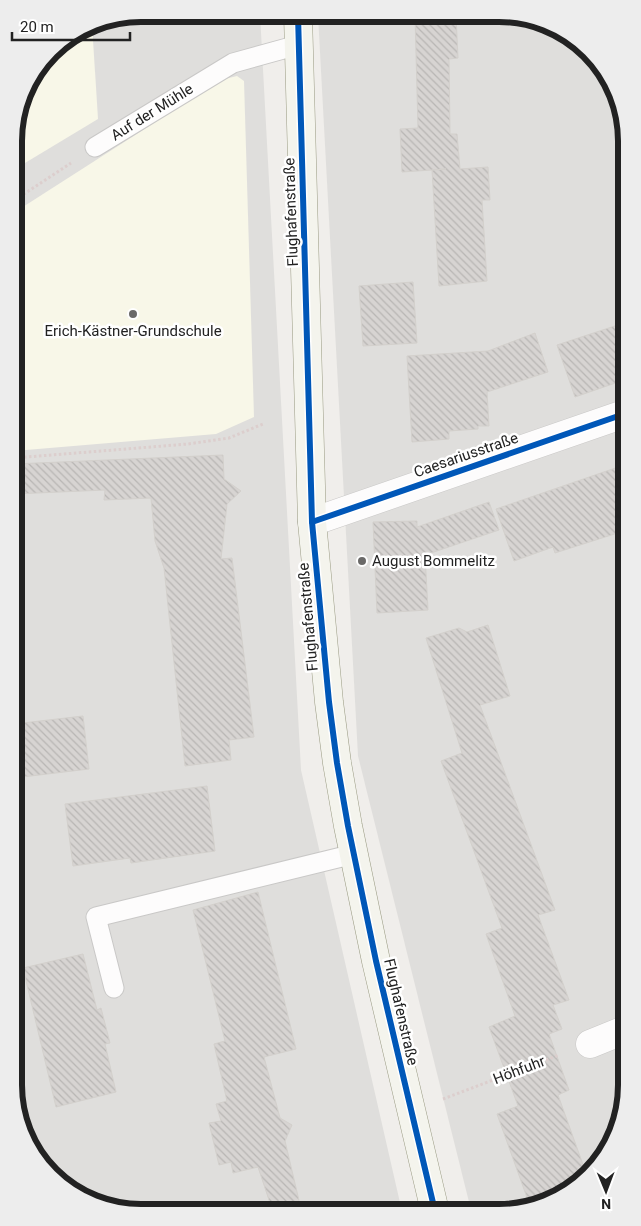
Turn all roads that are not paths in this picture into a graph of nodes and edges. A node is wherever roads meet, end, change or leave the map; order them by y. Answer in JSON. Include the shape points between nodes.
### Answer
{"nodes":[{"id":1,"x":298,"y":23,"type":"edge"},
{"id":2,"x":298,"y":45,"type":"junction"},
{"id":3,"x":95,"y":148,"type":"road end"},
{"id":4,"x":618,"y":416,"type":"edge"},
{"id":5,"x":312,"y":522,"type":"junction"},
{"id":6,"x":354,"y":854,"type":"junction"},
{"id":7,"x":114,"y":988,"type":"dead end"},
{"id":8,"x":618,"y":1033,"type":"edge"},
{"id":9,"x":590,"y":1044,"type":"road end"},
{"id":10,"x":433,"y":1204,"type":"edge"}],
"edges":[{"from":1,"to":2,"type":"main road","name":"Flughafenstraße"},
{"from":2,"to":3,"type":"lane","name":"Auf der Mühle","via":[[233,63]]},
{"from":2,"to":5,"type":"main road","name":"Flughafenstraße"},
{"from":4,"to":5,"type":"street","name":"Caesariusstraße"},
{"from":5,"to":6,"type":"main road","name":"Flughafenstraße","via":[[337,763]]},
{"from":6,"to":7,"type":"lane","via":[[96,917]]},
{"from":6,"to":10,"type":"main road","name":"Flughafenstraße"},
{"from":8,"to":9,"type":"street"}]}
